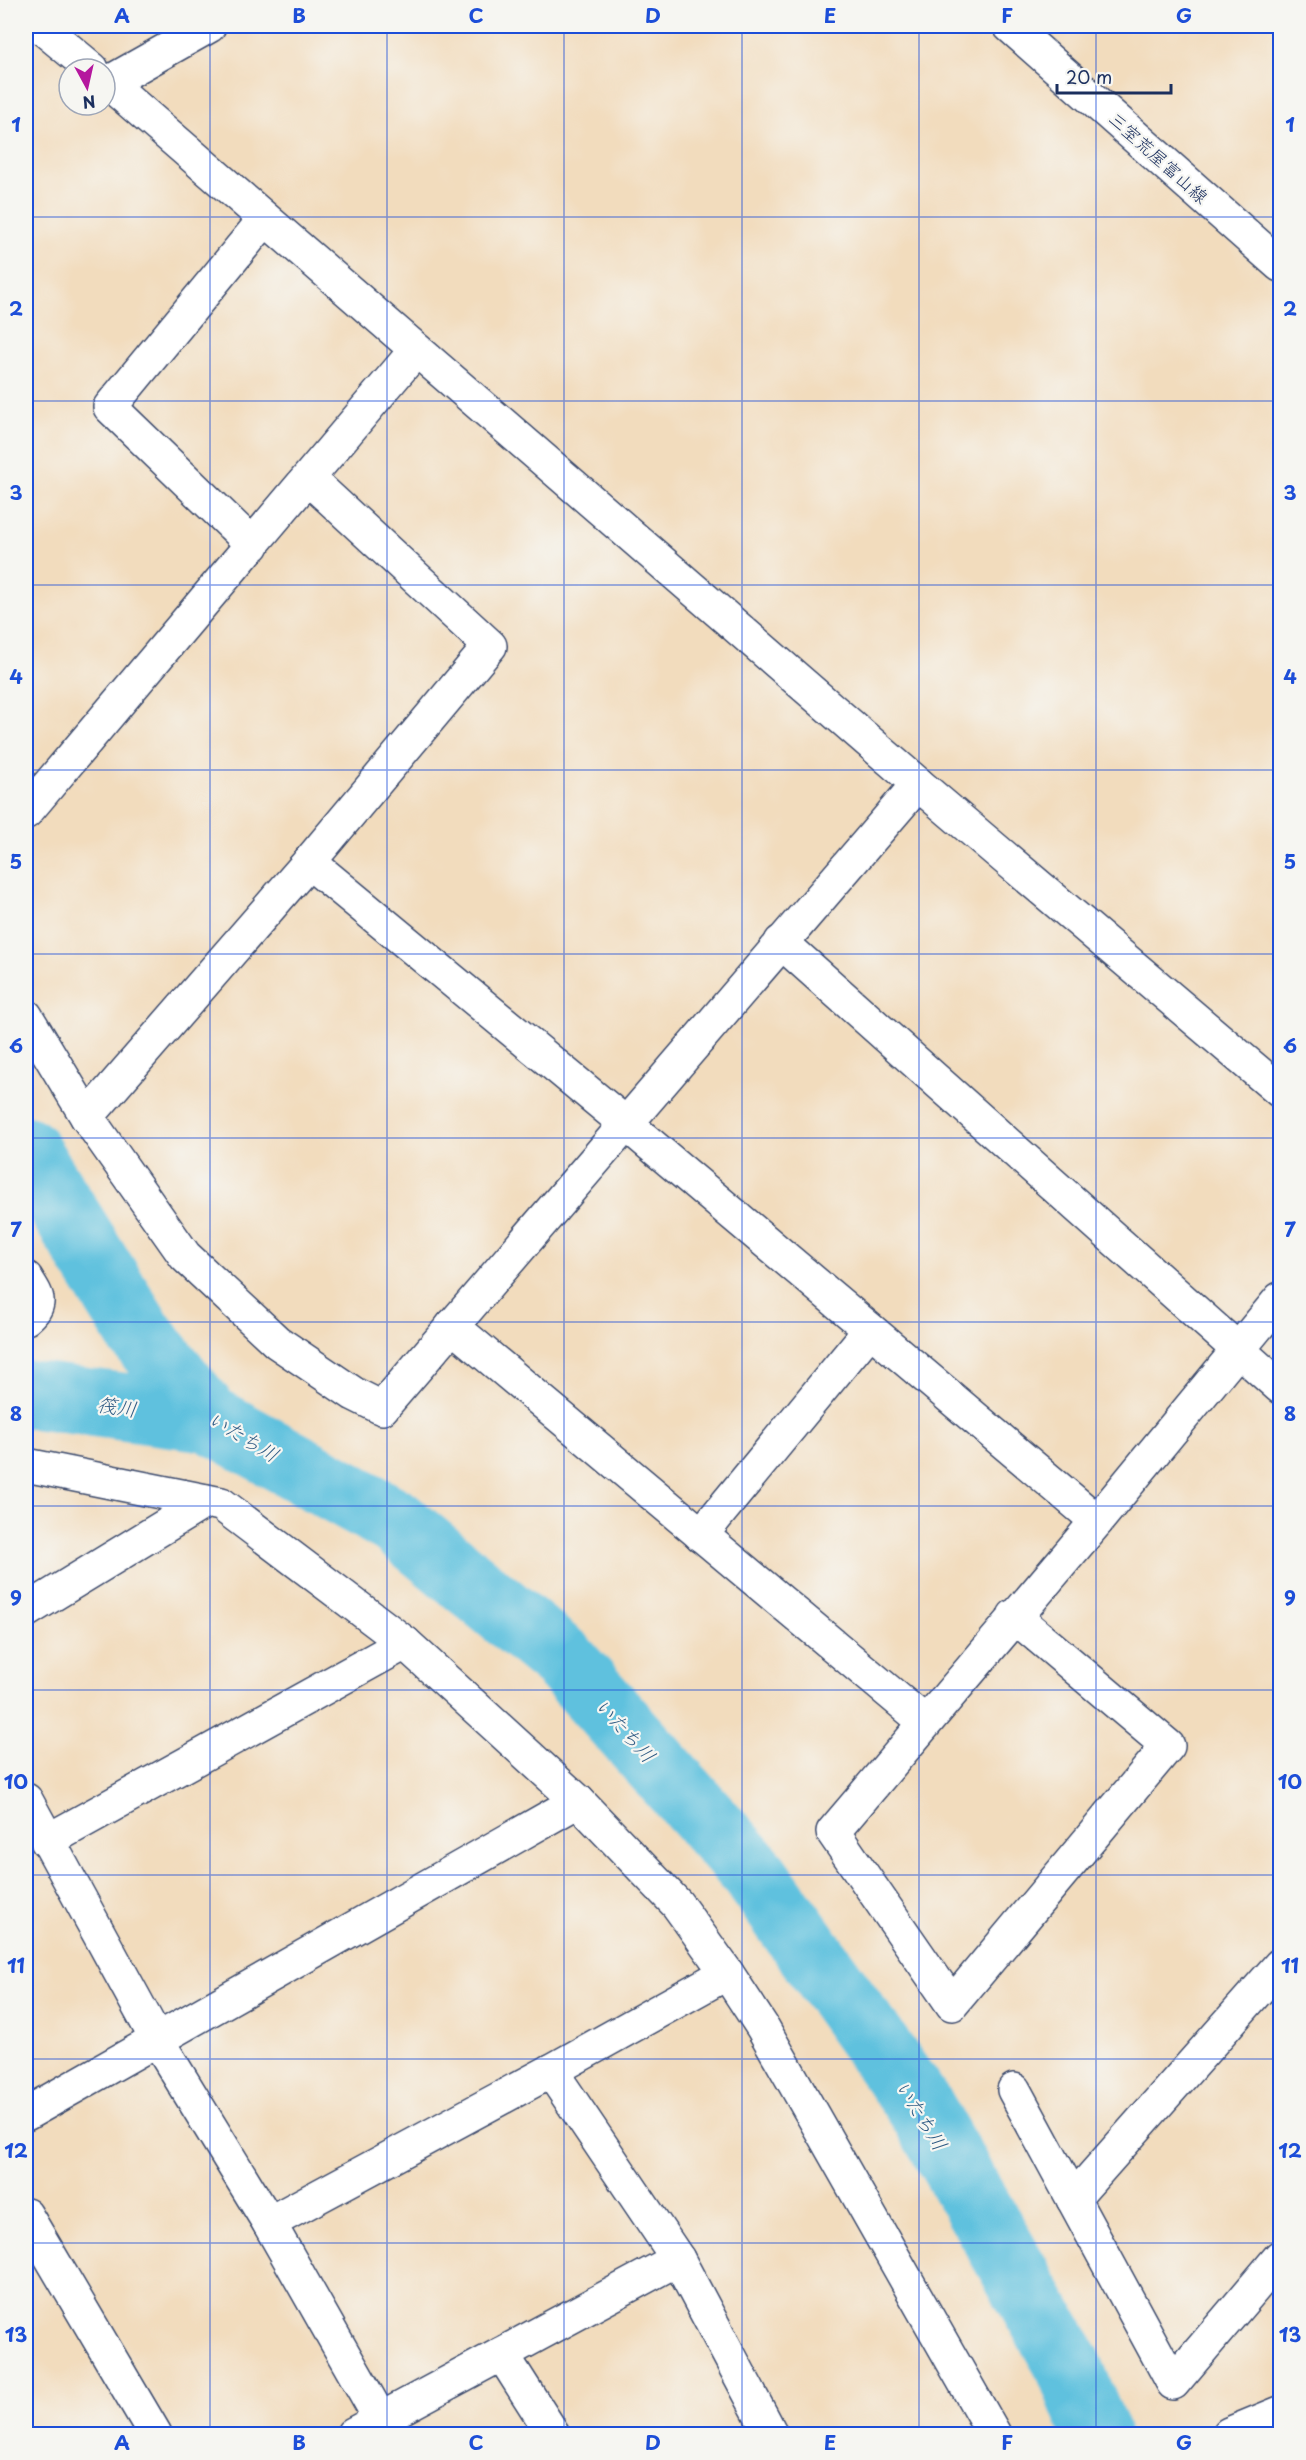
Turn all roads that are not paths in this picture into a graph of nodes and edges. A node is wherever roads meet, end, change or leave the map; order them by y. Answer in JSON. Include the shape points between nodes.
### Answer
{"nodes":[{"id":1,"x":40,"y":26,"type":"edge"},
{"id":2,"x":209,"y":26,"type":"edge"},
{"id":3,"x":1010,"y":26,"type":"edge"},
{"id":4,"x":78,"y":57,"type":"edge"},
{"id":5,"x":117,"y":70,"type":"edge"},
{"id":6,"x":117,"y":90,"type":"edge"},
{"id":7,"x":265,"y":219,"type":"junction"},
{"id":8,"x":1281,"y":265,"type":"edge"},
{"id":9,"x":416,"y":350,"type":"junction"},
{"id":10,"x":309,"y":479,"type":"junction"},
{"id":11,"x":253,"y":545,"type":"junction"},
{"id":12,"x":918,"y":784,"type":"junction"},
{"id":13,"x":26,"y":812,"type":"edge"},
{"id":14,"x":309,"y":862,"type":"junction"},
{"id":15,"x":782,"y":942,"type":"junction"},
{"id":16,"x":26,"y":1016,"type":"edge"},
{"id":17,"x":1281,"y":1091,"type":"edge"},
{"id":18,"x":87,"y":1117,"type":"junction"},
{"id":19,"x":625,"y":1123,"type":"junction"},
{"id":20,"x":26,"y":1278,"type":"edge"},
{"id":21,"x":1281,"y":1299,"type":"edge"},
{"id":22,"x":26,"y":1318,"type":"edge"},
{"id":23,"x":452,"y":1326,"type":"junction"},
{"id":24,"x":870,"y":1330,"type":"junction"},
{"id":25,"x":1238,"y":1350,"type":"junction"},
{"id":26,"x":1281,"y":1387,"type":"edge"},
{"id":27,"x":26,"y":1465,"type":"edge"},
{"id":28,"x":206,"y":1502,"type":"junction"},
{"id":29,"x":1097,"y":1521,"type":"junction"},
{"id":30,"x":701,"y":1535,"type":"junction"},
{"id":31,"x":26,"y":1611,"type":"edge"},
{"id":32,"x":1014,"y":1616,"type":"junction"},
{"id":33,"x":405,"y":1643,"type":"junction"},
{"id":34,"x":925,"y":1722,"type":"junction"},
{"id":35,"x":26,"y":1800,"type":"edge"},
{"id":36,"x":578,"y":1802,"type":"junction"},
{"id":37,"x":47,"y":1841,"type":"junction"},
{"id":38,"x":1281,"y":1965,"type":"edge"},
{"id":39,"x":727,"y":1973,"type":"junction"},
{"id":40,"x":157,"y":2040,"type":"junction"},
{"id":41,"x":551,"y":2071,"type":"junction"},
{"id":42,"x":1014,"y":2091,"type":"dead end"},
{"id":43,"x":26,"y":2114,"type":"edge"},
{"id":44,"x":1073,"y":2199,"type":"junction"},
{"id":45,"x":26,"y":2215,"type":"edge"},
{"id":46,"x":269,"y":2223,"type":"junction"},
{"id":47,"x":1281,"y":2257,"type":"edge"},
{"id":48,"x":678,"y":2259,"type":"junction"},
{"id":49,"x":502,"y":2354,"type":"junction"},
{"id":50,"x":1281,"y":2413,"type":"edge"},
{"id":51,"x":367,"y":2427,"type":"edge"},
{"id":52,"x":155,"y":2434,"type":"edge"},
{"id":53,"x":553,"y":2434,"type":"edge"},
{"id":54,"x":771,"y":2434,"type":"edge"},
{"id":55,"x":993,"y":2434,"type":"edge"},
{"id":56,"x":1228,"y":2434,"type":"edge"}],
"edges":[{"from":1,"to":4,"type":"street"},
{"from":2,"to":5,"type":"street"},
{"from":3,"to":8,"type":"street","name":"三室荒屋富山線"},
{"from":6,"to":7,"type":"street"},
{"from":7,"to":9,"type":"street"},
{"from":7,"to":11,"type":"street","via":[[110,407]]},
{"from":9,"to":10,"type":"street"},
{"from":9,"to":12,"type":"street"},
{"from":10,"to":11,"type":"street"},
{"from":10,"to":14,"type":"street","via":[[490,646]]},
{"from":11,"to":13,"type":"street"},
{"from":12,"to":15,"type":"street"},
{"from":12,"to":17,"type":"street"},
{"from":14,"to":18,"type":"street"},
{"from":14,"to":19,"type":"street"},
{"from":15,"to":19,"type":"street"},
{"from":15,"to":25,"type":"street"},
{"from":16,"to":18,"type":"street"},
{"from":18,"to":23,"type":"street","via":[[185,1256],[277,1342],[354,1394],[382,1408]]},
{"from":19,"to":23,"type":"street"},
{"from":19,"to":24,"type":"street"},
{"from":20,"to":22,"type":"street","via":[[38,1297],[37,1306]]},
{"from":21,"to":25,"type":"street"},
{"from":23,"to":30,"type":"street"},
{"from":24,"to":29,"type":"street"},
{"from":24,"to":30,"type":"street"},
{"from":25,"to":26,"type":"street"},
{"from":25,"to":29,"type":"street"},
{"from":27,"to":28,"type":"street"},
{"from":28,"to":31,"type":"street"},
{"from":28,"to":33,"type":"street","via":[[221,1504]]},
{"from":29,"to":32,"type":"street"},
{"from":30,"to":34,"type":"street"},
{"from":32,"to":34,"type":"street"},
{"from":32,"to":34,"type":"street","via":[[1167,1746],[952,2004],[833,1832]]},
{"from":33,"to":36,"type":"street"},
{"from":33,"to":37,"type":"street"},
{"from":35,"to":37,"type":"street"},
{"from":36,"to":39,"type":"street","via":[[677,1904]]},
{"from":36,"to":40,"type":"street"},
{"from":37,"to":40,"type":"street"},
{"from":38,"to":44,"type":"street"},
{"from":39,"to":41,"type":"street"},
{"from":39,"to":55,"type":"street","via":[[769,2039]]},
{"from":40,"to":43,"type":"street"},
{"from":40,"to":46,"type":"street"},
{"from":41,"to":46,"type":"street"},
{"from":41,"to":48,"type":"street"},
{"from":42,"to":44,"type":"street"},
{"from":44,"to":47,"type":"street","via":[[1173,2383]]},
{"from":45,"to":52,"type":"street"},
{"from":46,"to":51,"type":"street"},
{"from":48,"to":49,"type":"street"},
{"from":48,"to":54,"type":"street"},
{"from":49,"to":51,"type":"street"},
{"from":49,"to":53,"type":"street"},
{"from":50,"to":56,"type":"street"}]}
